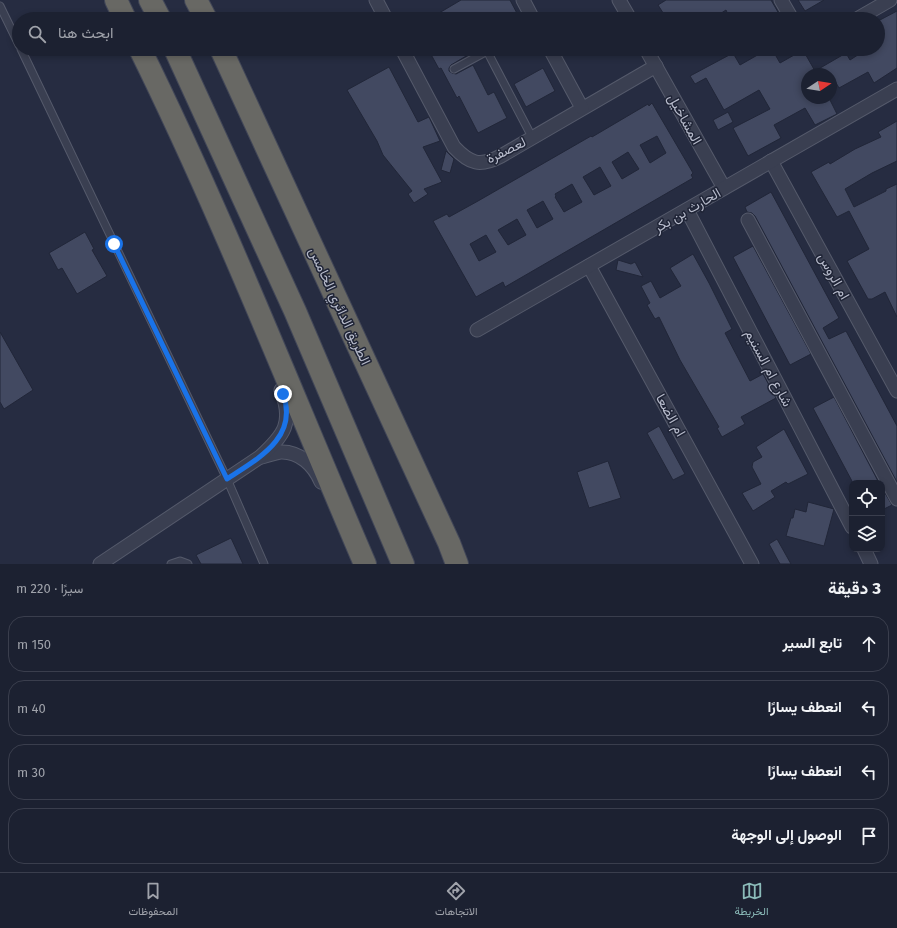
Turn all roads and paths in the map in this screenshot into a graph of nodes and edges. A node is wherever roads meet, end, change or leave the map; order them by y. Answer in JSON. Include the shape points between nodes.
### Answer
{"nodes":[{"id":1,"x":116,"y":0,"type":"edge"},
{"id":2,"x":150,"y":0,"type":"edge"},
{"id":3,"x":196,"y":0,"type":"edge"},
{"id":4,"x":207,"y":0,"type":"edge"},
{"id":5,"x":376,"y":0,"type":"edge"},
{"id":6,"x":523,"y":0,"type":"edge"},
{"id":7,"x":619,"y":0,"type":"edge"},
{"id":8,"x":781,"y":0,"type":"edge"},
{"id":9,"x":890,"y":0,"type":"edge"},
{"id":10,"x":0,"y":6,"type":"edge"},
{"id":11,"x":122,"y":12,"type":"edge"},
{"id":12,"x":156,"y":12,"type":"edge"},
{"id":13,"x":202,"y":12,"type":"edge"},
{"id":14,"x":211,"y":12,"type":"edge"},
{"id":15,"x":382,"y":12,"type":"edge"},
{"id":16,"x":529,"y":12,"type":"edge"},
{"id":17,"x":626,"y":12,"type":"edge"},
{"id":18,"x":788,"y":12,"type":"edge"},
{"id":19,"x":869,"y":12,"type":"edge"},
{"id":20,"x":12,"y":31,"type":"edge"},
{"id":21,"x":24,"y":56,"type":"edge"},
{"id":22,"x":143,"y":56,"type":"edge"},
{"id":23,"x":178,"y":56,"type":"edge"},
{"id":24,"x":225,"y":56,"type":"edge"},
{"id":25,"x":406,"y":56,"type":"edge"},
{"id":26,"x":478,"y":56,"type":"edge"},
{"id":27,"x":492,"y":56,"type":"edge"},
{"id":28,"x":554,"y":56,"type":"edge"},
{"id":29,"x":650,"y":56,"type":"edge"},
{"id":30,"x":656,"y":66,"type":"junction"},
{"id":31,"x":454,"y":69,"type":"dead end"},
{"id":32,"x":896,"y":93,"type":"edge"},
{"id":33,"x":582,"y":108,"type":"junction"},
{"id":34,"x":532,"y":137,"type":"junction"},
{"id":35,"x":771,"y":161,"type":"junction"},
{"id":36,"x":724,"y":188,"type":"junction"},
{"id":37,"x":687,"y":210,"type":"junction"},
{"id":38,"x":748,"y":220,"type":"dead end"},
{"id":39,"x":589,"y":266,"type":"junction"},
{"id":40,"x":255,"y":304,"type":"junction"},
{"id":41,"x":477,"y":330,"type":"dead end"},
{"id":42,"x":897,"y":391,"type":"edge"},
{"id":43,"x":260,"y":457,"type":"junction"},
{"id":44,"x":227,"y":479,"type":"junction"},
{"id":45,"x":897,"y":498,"type":"edge"},
{"id":46,"x":849,"y":521,"type":"edge"},
{"id":47,"x":865,"y":552,"type":"edge"},
{"id":48,"x":100,"y":564,"type":"edge"},
{"id":49,"x":171,"y":564,"type":"edge"},
{"id":50,"x":188,"y":564,"type":"edge"},
{"id":51,"x":264,"y":564,"type":"edge"},
{"id":52,"x":355,"y":564,"type":"edge"},
{"id":53,"x":366,"y":564,"type":"edge"},
{"id":54,"x":403,"y":564,"type":"edge"},
{"id":55,"x":458,"y":564,"type":"edge"},
{"id":56,"x":752,"y":564,"type":"edge"},
{"id":57,"x":871,"y":564,"type":"edge"}],
"edges":[{"from":1,"to":11,"type":"highway"},
{"from":2,"to":12,"type":"highway"},
{"from":3,"to":13,"type":"highway"},
{"from":4,"to":14,"type":"highway"},
{"from":5,"to":15,"type":"street"},
{"from":6,"to":16,"type":"street"},
{"from":7,"to":17,"type":"street"},
{"from":8,"to":18,"type":"street"},
{"from":9,"to":19,"type":"street"},
{"from":10,"to":20,"type":"lane"},
{"from":21,"to":44,"type":"lane"},
{"from":22,"to":40,"type":"highway","via":[[185,142]]},
{"from":23,"to":54,"type":"highway","via":[[295,311]]},
{"from":24,"to":55,"type":"highway","name":"الطريق الدائري الخامس"},
{"from":25,"to":34,"type":"street","name":"لعصفرة","via":[[454,147],[463,157],[472,161],[491,161]]},
{"from":26,"to":31,"type":"lane"},
{"from":27,"to":34,"type":"lane"},
{"from":28,"to":33,"type":"street"},
{"from":29,"to":30,"type":"street","name":"المشاخيل"},
{"from":30,"to":33,"type":"street","name":"لعصفرة"},
{"from":30,"to":36,"type":"street","name":"المشاخيل"},
{"from":32,"to":35,"type":"street","name":"الحارث بن بكر"},
{"from":33,"to":34,"type":"street","name":"لعصفرة"},
{"from":35,"to":36,"type":"street","name":"الحارث بن بكر"},
{"from":35,"to":42,"type":"street","name":"ام الروس"},
{"from":36,"to":37,"type":"street","name":"الحارث بن بكر"},
{"from":37,"to":39,"type":"street","name":"الحارث بن بكر"},
{"from":37,"to":46,"type":"street","name":"شارع ام السنيم"},
{"from":38,"to":45,"type":"street"},
{"from":39,"to":41,"type":"street","name":"الحارث بن بكر"},
{"from":39,"to":56,"type":"street","name":"ام الضعا"},
{"from":40,"to":43,"type":"street","via":[[260,336],[287,410],[283,432]]},
{"from":40,"to":53,"type":"highway"},
{"from":43,"to":44,"type":"street"},
{"from":43,"to":52,"type":"street","via":[[287,453],[300,457],[313,468]]},
{"from":44,"to":48,"type":"street"},
{"from":44,"to":51,"type":"lane"},
{"from":47,"to":57,"type":"street"},
{"from":49,"to":50,"type":"lane","via":[[180,561]]}]}
